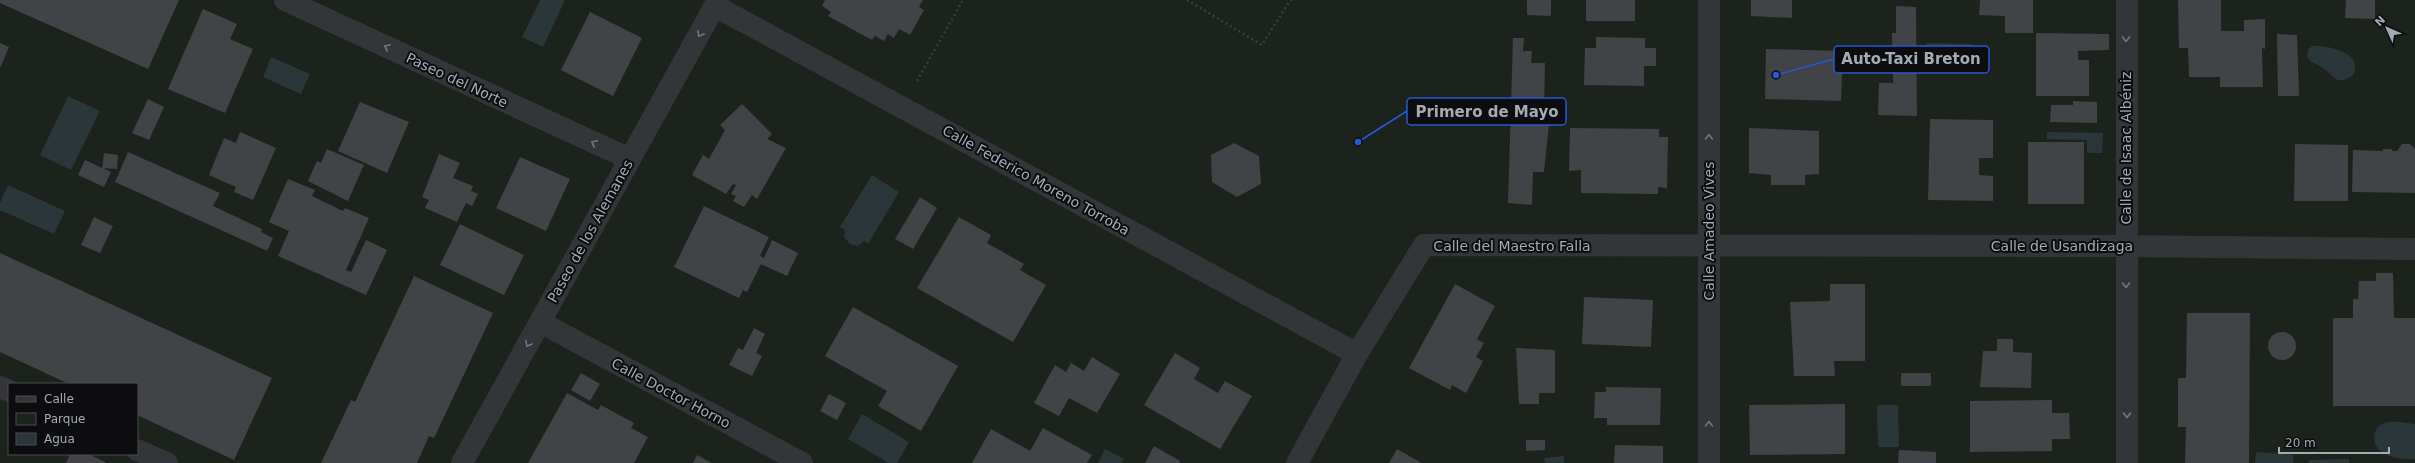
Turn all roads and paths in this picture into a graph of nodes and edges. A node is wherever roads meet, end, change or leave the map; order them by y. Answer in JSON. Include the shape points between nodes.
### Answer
{"nodes":[{"id":1,"x":285,"y":0,"type":"edge"},
{"id":2,"x":963,"y":0,"type":"edge"},
{"id":3,"x":1187,"y":0,"type":"edge"},
{"id":4,"x":1292,"y":0,"type":"edge"},
{"id":5,"x":1709,"y":0,"type":"edge"},
{"id":6,"x":2127,"y":0,"type":"edge"},
{"id":7,"x":717,"y":3,"type":"edge"},
{"id":8,"x":902,"y":107,"type":"junction"},
{"id":9,"x":630,"y":159,"type":"junction"},
{"id":10,"x":1709,"y":246,"type":"junction"},
{"id":11,"x":2125,"y":246,"type":"junction"},
{"id":12,"x":2415,"y":249,"type":"edge"},
{"id":13,"x":540,"y":322,"type":"junction"},
{"id":14,"x":1357,"y":354,"type":"junction"},
{"id":15,"x":138,"y":450,"type":"edge"},
{"id":16,"x":166,"y":463,"type":"edge"},
{"id":17,"x":462,"y":463,"type":"edge"},
{"id":18,"x":802,"y":463,"type":"edge"},
{"id":19,"x":1297,"y":463,"type":"edge"},
{"id":20,"x":1709,"y":463,"type":"edge"},
{"id":21,"x":2127,"y":463,"type":"edge"}],
"edges":[{"from":9,"to":1,"type":"street","name":"Paseo del Norte","one_way":true},
{"from":2,"to":8,"type":"path"},
{"from":3,"to":4,"type":"path","via":[[1262,45]]},
{"from":10,"to":5,"type":"street","name":"Calle Amadeo Vives","one_way":true},
{"from":6,"to":11,"type":"street","name":"Calle de Isaac Albéniz","one_way":true},
{"from":7,"to":8,"type":"street","name":"Calle Federico Moreno Torroba"},
{"from":7,"to":9,"type":"street","name":"Paseo de los Alemanes","one_way":true},
{"from":8,"to":14,"type":"street","name":"Calle Federico Moreno Torroba"},
{"from":9,"to":13,"type":"street","name":"Paseo de los Alemanes"},
{"from":10,"to":11,"type":"street","name":"Calle de Usandizaga"},
{"from":10,"to":14,"type":"street","name":"Calle del Maestro Falla","via":[[1424,245]]},
{"from":20,"to":10,"type":"street","name":"Calle Amadeo Vives","one_way":true},
{"from":11,"to":12,"type":"street","name":"Calle de Usandizaga"},
{"from":11,"to":21,"type":"street","name":"Calle de Isaac Albéniz","one_way":true},
{"from":13,"to":17,"type":"street","name":"Paseo de los Alemanes","one_way":true},
{"from":13,"to":18,"type":"street","name":"Calle Doctor Horno"},
{"from":14,"to":19,"type":"street","name":"Calle del Maestro Falla"},
{"from":15,"to":16,"type":"street"}]}
